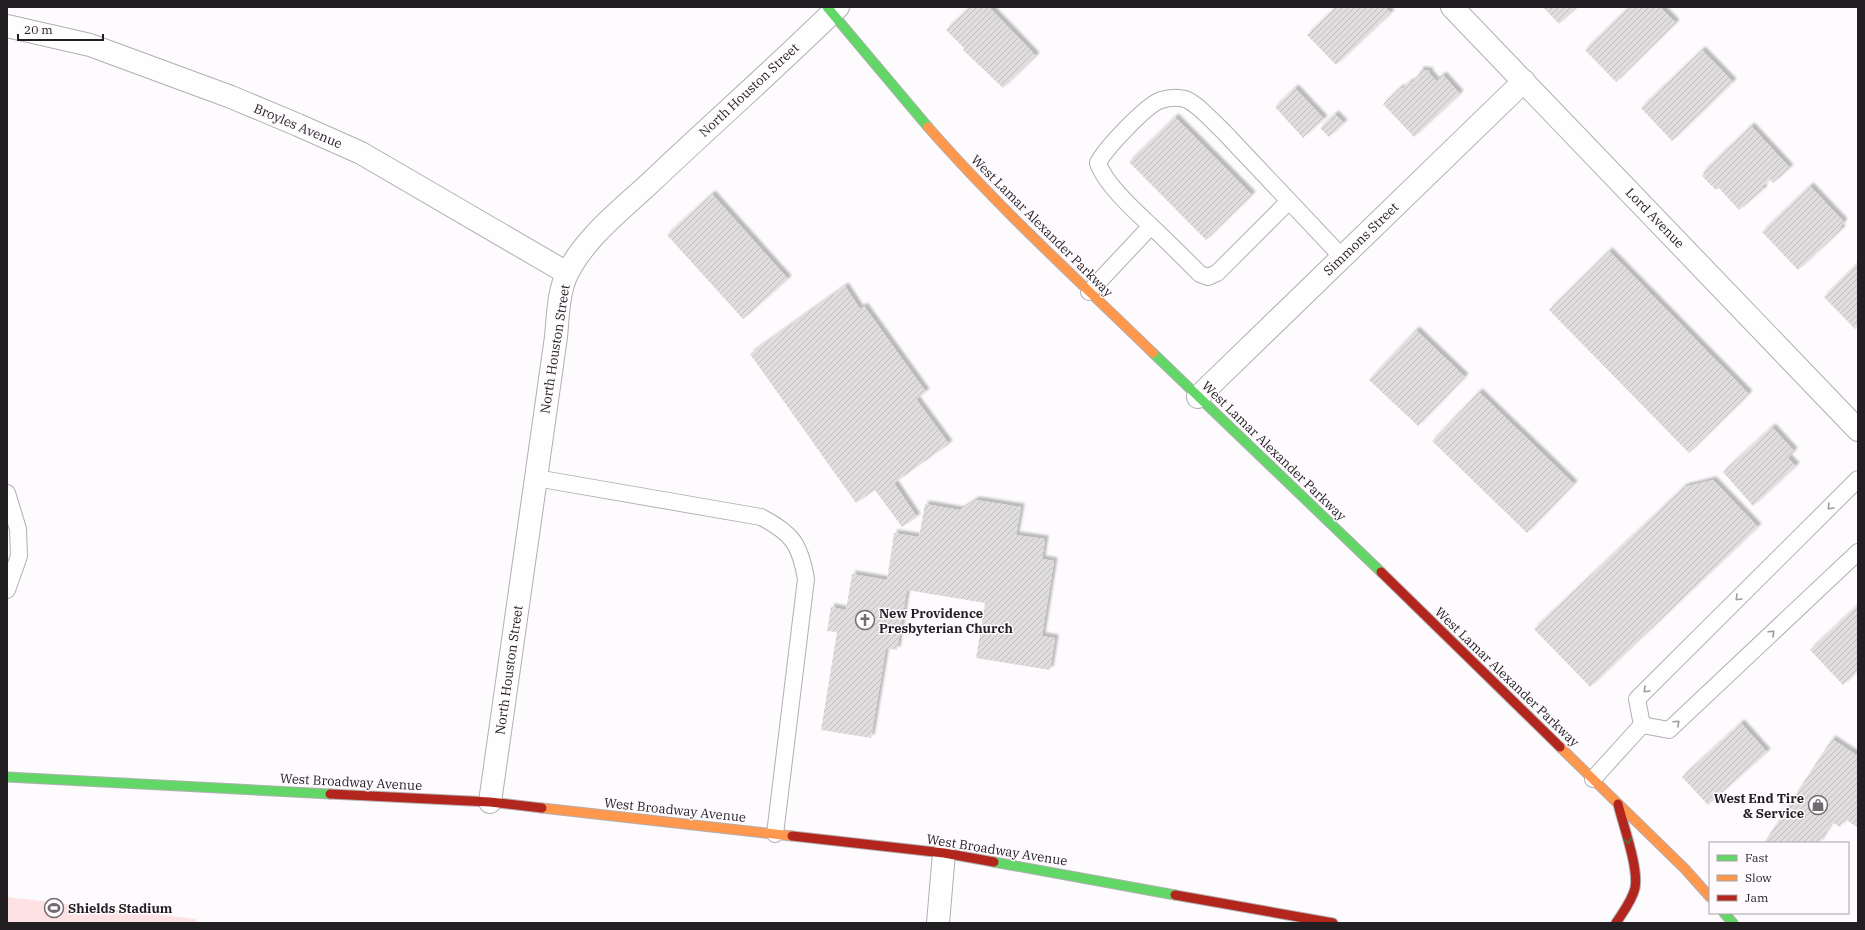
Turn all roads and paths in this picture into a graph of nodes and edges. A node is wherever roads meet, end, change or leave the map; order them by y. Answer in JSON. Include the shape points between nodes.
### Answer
{"nodes":[{"id":1,"x":1452,"y":7,"type":"edge"},
{"id":2,"x":830,"y":9,"type":"edge"},
{"id":3,"x":7,"y":26,"type":"edge"},
{"id":4,"x":1524,"y":81,"type":"junction"},
{"id":5,"x":1289,"y":201,"type":"junction"},
{"id":6,"x":1151,"y":226,"type":"junction"},
{"id":7,"x":1342,"y":258,"type":"junction"},
{"id":8,"x":567,"y":273,"type":"junction"},
{"id":9,"x":1089,"y":292,"type":"junction"},
{"id":10,"x":1198,"y":397,"type":"junction"},
{"id":11,"x":1858,"y":430,"type":"edge"},
{"id":12,"x":536,"y":478,"type":"junction"},
{"id":13,"x":1858,"y":480,"type":"edge"},
{"id":14,"x":7,"y":493,"type":"edge"},
{"id":15,"x":1858,"y":552,"type":"edge"},
{"id":16,"x":7,"y":590,"type":"edge"},
{"id":17,"x":1642,"y":725,"type":"junction"},
{"id":18,"x":7,"y":777,"type":"edge"},
{"id":19,"x":1593,"y":779,"type":"junction"},
{"id":20,"x":490,"y":802,"type":"junction"},
{"id":21,"x":1618,"y":803,"type":"junction"},
{"id":22,"x":775,"y":834,"type":"junction"},
{"id":23,"x":944,"y":853,"type":"junction"},
{"id":24,"x":1709,"y":896,"type":"edge"},
{"id":25,"x":1725,"y":914,"type":"edge"},
{"id":26,"x":938,"y":923,"type":"edge"},
{"id":27,"x":1331,"y":923,"type":"edge"},
{"id":28,"x":1616,"y":923,"type":"edge"},
{"id":29,"x":1733,"y":923,"type":"edge"}],
"edges":[{"from":1,"to":4,"type":"street","name":"Lord Avenue"},
{"from":2,"to":8,"type":"street","name":"North Houston Street","via":[[602,228],[582,250]]},
{"from":2,"to":9,"type":"main road","name":"West Lamar Alexander Parkway","via":[[956,159]]},
{"from":3,"to":8,"type":"street","name":"Broyles Avenue","via":[[90,45],[231,97],[362,153]]},
{"from":4,"to":7,"type":"street","name":"Simmons Street"},
{"from":4,"to":11,"type":"street","name":"Lord Avenue"},
{"from":5,"to":6,"type":"lane","via":[[1217,272],[1208,277],[1200,274]]},
{"from":5,"to":6,"type":"lane","via":[[1206,114],[1187,99],[1161,100],[1152,105],[1113,142],[1098,163],[1118,192]]},
{"from":5,"to":7,"type":"lane"},
{"from":6,"to":9,"type":"lane"},
{"from":7,"to":10,"type":"street","name":"Simmons Street"},
{"from":8,"to":12,"type":"street","name":"North Houston Street","via":[[560,300]]},
{"from":9,"to":10,"type":"main road","name":"West Lamar Alexander Parkway"},
{"from":10,"to":19,"type":"main road","name":"West Lamar Alexander Parkway"},
{"from":12,"to":20,"type":"street","name":"North Houston Street"},
{"from":12,"to":22,"type":"lane","via":[[761,517],[780,527],[794,541],[802,557],[806,579]]},
{"from":13,"to":17,"type":"lane","one_way":true,"via":[[1637,699]]},
{"from":14,"to":16,"type":"lane","via":[[18,528],[19,556]]},
{"from":17,"to":15,"type":"lane","one_way":true,"via":[[1669,730]]},
{"from":17,"to":19,"type":"lane"},
{"from":18,"to":20,"type":"main road","name":"West Broadway Avenue"},
{"from":19,"to":21,"type":"main road","name":"West Lamar Alexander Parkway"},
{"from":20,"to":22,"type":"main road","name":"West Broadway Avenue"},
{"from":21,"to":24,"type":"main road","name":"West Lamar Alexander Parkway"},
{"from":21,"to":28,"type":"main road","one_way":true,"via":[[1631,850],[1636,886]]},
{"from":22,"to":23,"type":"main road","name":"West Broadway Avenue"},
{"from":23,"to":26,"type":"street"},
{"from":23,"to":27,"type":"main road","name":"West Broadway Avenue"},
{"from":25,"to":29,"type":"main road"}]}
